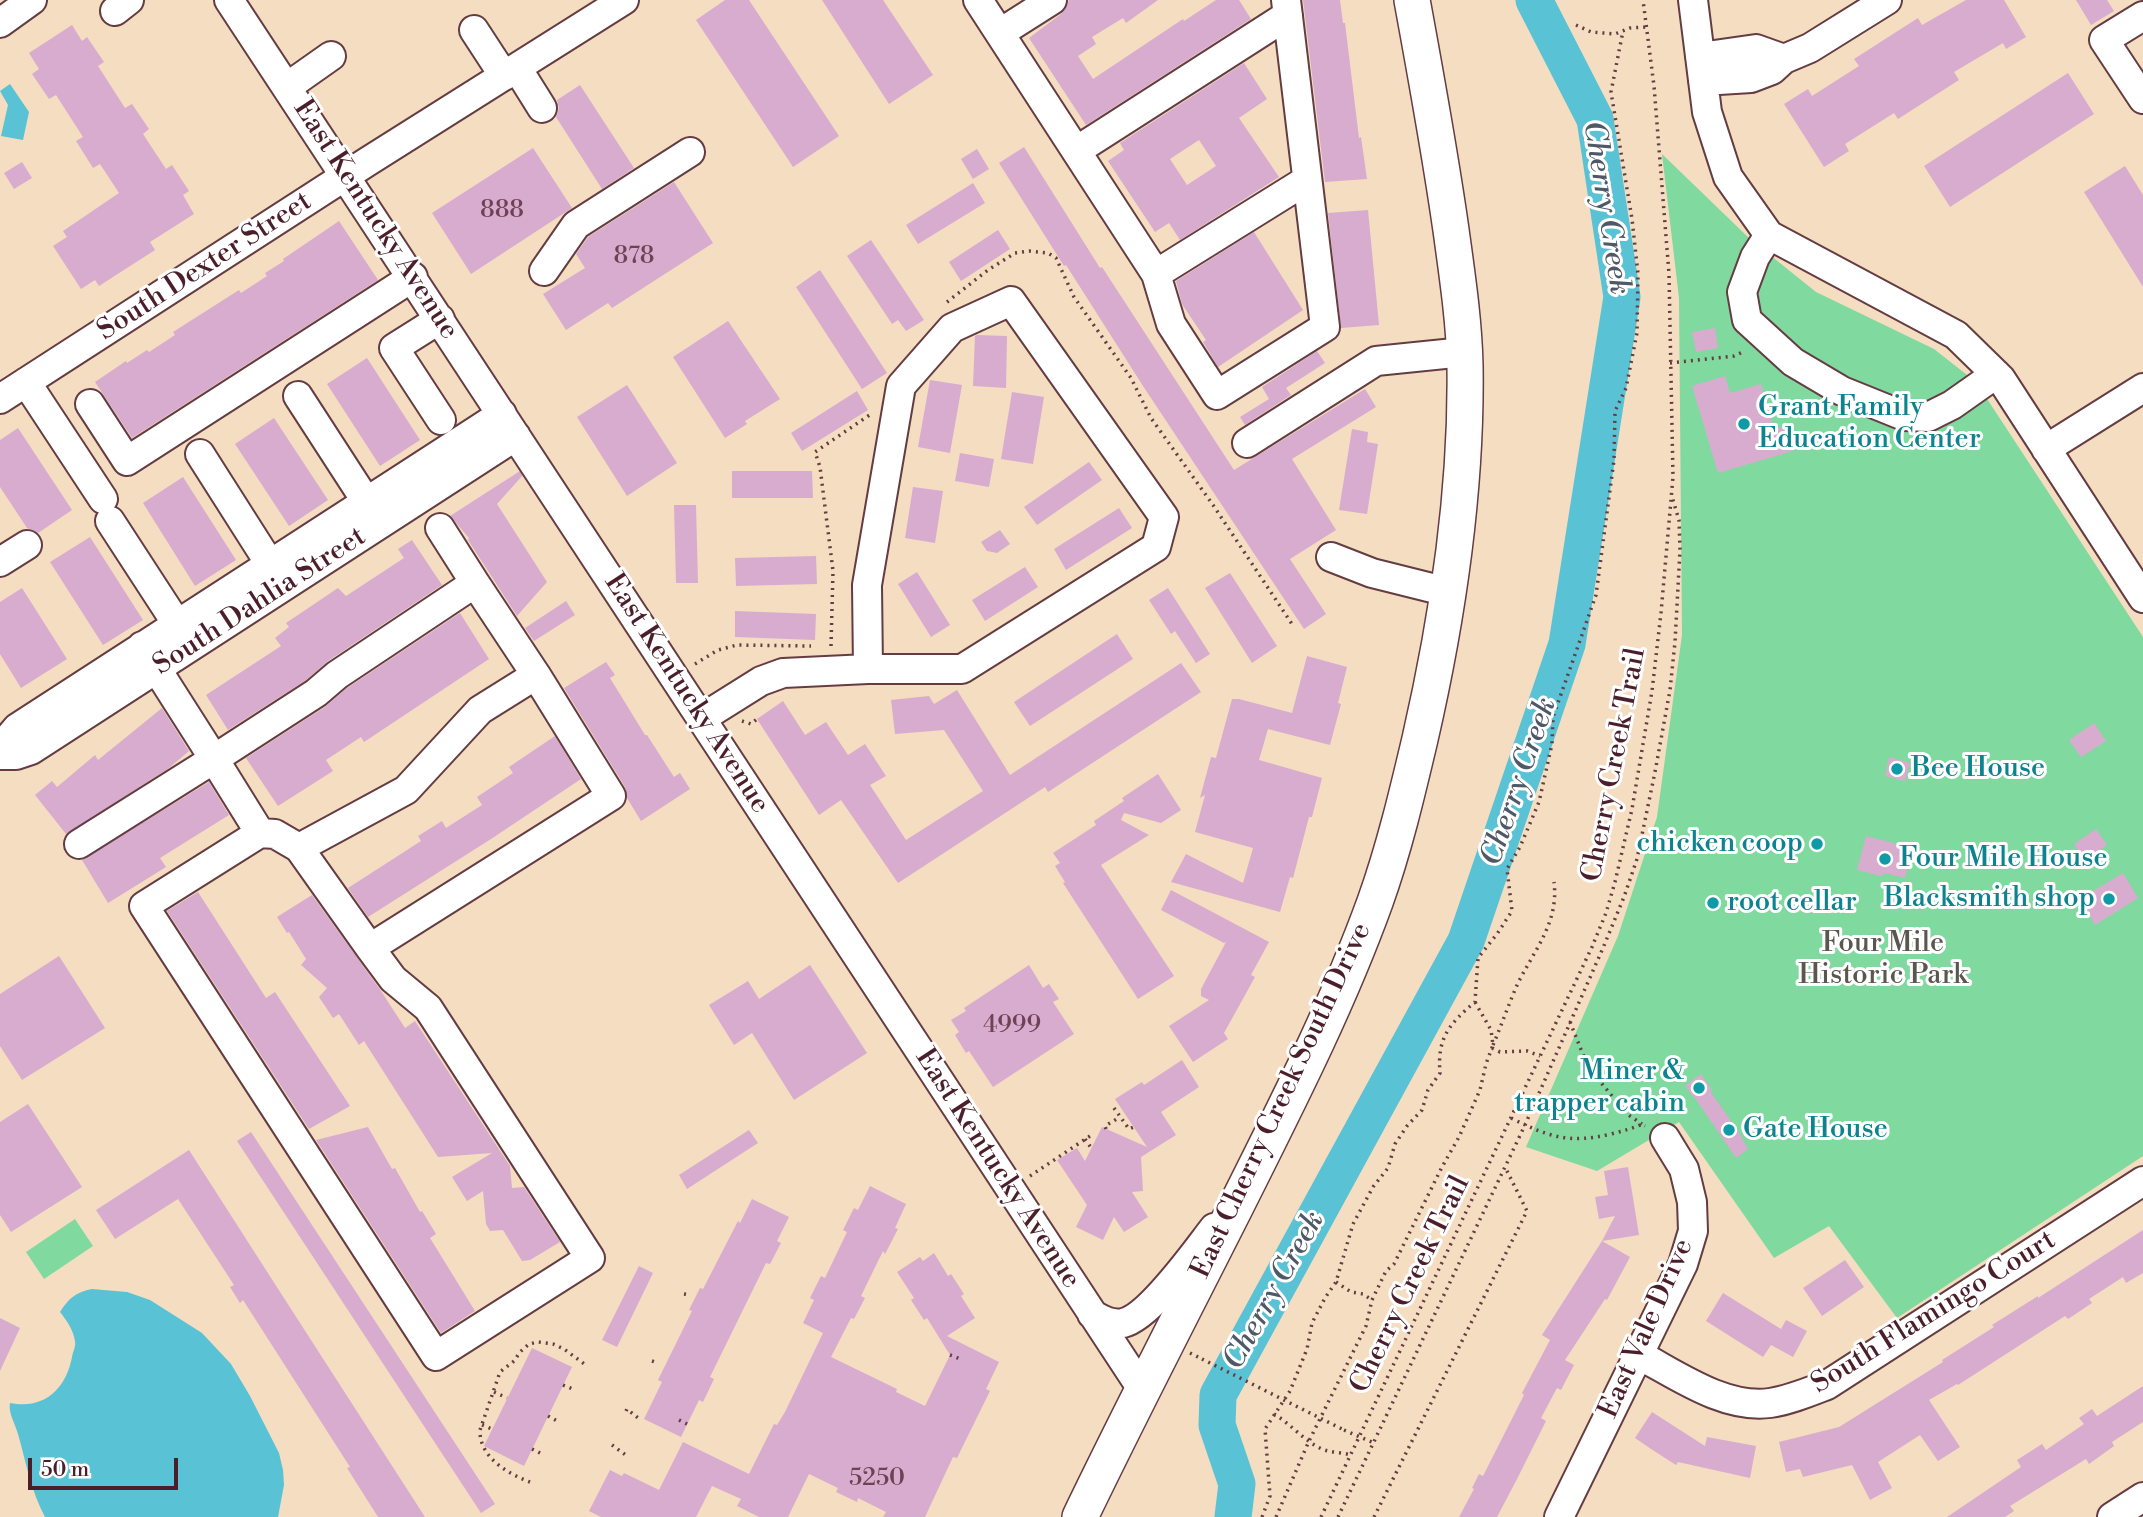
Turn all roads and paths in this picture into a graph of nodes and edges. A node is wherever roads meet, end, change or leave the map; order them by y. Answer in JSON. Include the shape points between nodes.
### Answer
{"nodes":[{"id":1,"x":32,"y":0,"type":"edge"},
{"id":2,"x":229,"y":0,"type":"edge"},
{"id":3,"x":624,"y":0,"type":"edge"},
{"id":4,"x":978,"y":0,"type":"edge"},
{"id":5,"x":1052,"y":0,"type":"edge"},
{"id":6,"x":1412,"y":0,"type":"edge"},
{"id":7,"x":1643,"y":0,"type":"edge"},
{"id":8,"x":1693,"y":0,"type":"edge"},
{"id":9,"x":1887,"y":0,"type":"edge"},
{"id":10,"x":1287,"y":8,"type":"edge"},
{"id":11,"x":1857,"y":8,"type":"edge"},
{"id":12,"x":2143,"y":16,"type":"edge"},
{"id":13,"x":0,"y":23,"type":"edge"},
{"id":14,"x":1576,"y":25,"type":"dead end"},
{"id":15,"x":1646,"y":27,"type":"junction"},
{"id":16,"x":474,"y":30,"type":"dead end"},
{"id":17,"x":1623,"y":32,"type":"junction"},
{"id":18,"x":1000,"y":33,"type":"junction"},
{"id":19,"x":331,"y":56,"type":"dead end"},
{"id":20,"x":1701,"y":69,"type":"junction"},
{"id":21,"x":511,"y":72,"type":"junction"},
{"id":22,"x":287,"y":87,"type":"junction"},
{"id":23,"x":2143,"y":99,"type":"edge"},
{"id":24,"x":542,"y":108,"type":"dead end"},
{"id":25,"x":1076,"y":151,"type":"junction"},
{"id":26,"x":690,"y":152,"type":"dead end"},
{"id":27,"x":347,"y":176,"type":"junction"},
{"id":28,"x":1307,"y":180,"type":"junction"},
{"id":29,"x":1769,"y":235,"type":"junction"},
{"id":30,"x":544,"y":271,"type":"dead end"},
{"id":31,"x":1156,"y":274,"type":"junction"},
{"id":32,"x":413,"y":277,"type":"junction"},
{"id":33,"x":942,"y":309,"type":"dead end"},
{"id":34,"x":440,"y":319,"type":"junction"},
{"id":35,"x":1768,"y":339,"type":"junction"},
{"id":36,"x":1464,"y":352,"type":"junction"},
{"id":37,"x":1671,"y":363,"type":"junction"},
{"id":38,"x":1996,"y":374,"type":"junction"},
{"id":39,"x":26,"y":382,"type":"junction"},
{"id":40,"x":2143,"y":388,"type":"edge"},
{"id":41,"x":298,"y":397,"type":"dead end"},
{"id":42,"x":0,"y":399,"type":"edge"},
{"id":43,"x":90,"y":404,"type":"dead end"},
{"id":44,"x":881,"y":407,"type":"dead end"},
{"id":45,"x":441,"y":420,"type":"dead end"},
{"id":46,"x":509,"y":425,"type":"junction"},
{"id":47,"x":1247,"y":443,"type":"dead end"},
{"id":48,"x":2046,"y":449,"type":"junction"},
{"id":49,"x":200,"y":454,"type":"dead end"},
{"id":50,"x":1671,"y":493,"type":"junction"},
{"id":51,"x":366,"y":501,"type":"junction"},
{"id":52,"x":440,"y":528,"type":"dead end"},
{"id":53,"x":27,"y":545,"type":"dead end"},
{"id":54,"x":1331,"y":557,"type":"dead end"},
{"id":55,"x":0,"y":562,"type":"edge"},
{"id":56,"x":270,"y":564,"type":"junction"},
{"id":57,"x":475,"y":583,"type":"junction"},
{"id":58,"x":1448,"y":592,"type":"junction"},
{"id":59,"x":2143,"y":598,"type":"edge"},
{"id":60,"x":177,"y":624,"type":"junction"},
{"id":61,"x":1292,"y":624,"type":"dead end"},
{"id":62,"x":818,"y":646,"type":"dead end"},
{"id":63,"x":831,"y":646,"type":"dead end"},
{"id":64,"x":149,"y":658,"type":"junction"},
{"id":65,"x":695,"y":664,"type":"dead end"},
{"id":66,"x":867,"y":669,"type":"junction"},
{"id":67,"x":536,"y":675,"type":"junction"},
{"id":68,"x":702,"y":718,"type":"junction"},
{"id":69,"x":736,"y":719,"type":"dead end"},
{"id":70,"x":757,"y":719,"type":"dead end"},
{"id":71,"x":0,"y":748,"type":"edge"},
{"id":72,"x":0,"y":755,"type":"edge"},
{"id":73,"x":214,"y":759,"type":"junction"},
{"id":74,"x":260,"y":833,"type":"junction"},
{"id":75,"x":79,"y":844,"type":"dead end"},
{"id":76,"x":299,"y":848,"type":"junction"},
{"id":77,"x":1554,"y":882,"type":"dead end"},
{"id":78,"x":370,"y":948,"type":"junction"},
{"id":79,"x":1475,"y":1002,"type":"junction"},
{"id":80,"x":1570,"y":1022,"type":"junction"},
{"id":81,"x":1493,"y":1047,"type":"junction"},
{"id":82,"x":1541,"y":1056,"type":"junction"},
{"id":83,"x":1114,"y":1108,"type":"dead end"},
{"id":84,"x":1121,"y":1117,"type":"junction"},
{"id":85,"x":1511,"y":1118,"type":"junction"},
{"id":86,"x":1525,"y":1125,"type":"junction"},
{"id":87,"x":1134,"y":1127,"type":"dead end"},
{"id":88,"x":1106,"y":1129,"type":"dead end"},
{"id":89,"x":1653,"y":1131,"type":"junction"},
{"id":90,"x":1092,"y":1149,"type":"dead end"},
{"id":91,"x":1505,"y":1167,"type":"junction"},
{"id":92,"x":1030,"y":1176,"type":"dead end"},
{"id":93,"x":2143,"y":1181,"type":"edge"},
{"id":94,"x":1245,"y":1187,"type":"junction"},
{"id":95,"x":1336,"y":1282,"type":"junction"},
{"id":96,"x":684,"y":1294,"type":"dead end"},
{"id":97,"x":690,"y":1295,"type":"dead end"},
{"id":98,"x":1372,"y":1300,"type":"junction"},
{"id":99,"x":1092,"y":1314,"type":"junction"},
{"id":100,"x":1188,"y":1351,"type":"dead end"},
{"id":101,"x":950,"y":1355,"type":"dead end"},
{"id":102,"x":1639,"y":1355,"type":"junction"},
{"id":103,"x":1202,"y":1359,"type":"dead end"},
{"id":104,"x":963,"y":1360,"type":"dead end"},
{"id":105,"x":652,"y":1361,"type":"dead end"},
{"id":106,"x":1183,"y":1361,"type":"dead end"},
{"id":107,"x":658,"y":1363,"type":"dead end"},
{"id":108,"x":587,"y":1366,"type":"dead end"},
{"id":109,"x":564,"y":1385,"type":"dead end"},
{"id":110,"x":1142,"y":1389,"type":"junction"},
{"id":111,"x":575,"y":1390,"type":"dead end"},
{"id":112,"x":494,"y":1392,"type":"junction"},
{"id":113,"x":507,"y":1398,"type":"dead end"},
{"id":114,"x":626,"y":1412,"type":"dead end"},
{"id":115,"x":1273,"y":1414,"type":"junction"},
{"id":116,"x":548,"y":1416,"type":"dead end"},
{"id":117,"x":638,"y":1418,"type":"dead end"},
{"id":118,"x":679,"y":1420,"type":"dead end"},
{"id":119,"x":559,"y":1422,"type":"dead end"},
{"id":120,"x":482,"y":1425,"type":"junction"},
{"id":121,"x":691,"y":1426,"type":"dead end"},
{"id":122,"x":492,"y":1429,"type":"dead end"},
{"id":123,"x":1359,"y":1437,"type":"junction"},
{"id":124,"x":1309,"y":1441,"type":"junction"},
{"id":125,"x":1374,"y":1443,"type":"junction"},
{"id":126,"x":612,"y":1445,"type":"dead end"},
{"id":127,"x":532,"y":1449,"type":"dead end"},
{"id":128,"x":544,"y":1455,"type":"dead end"},
{"id":129,"x":1351,"y":1455,"type":"junction"},
{"id":130,"x":627,"y":1456,"type":"dead end"},
{"id":131,"x":530,"y":1482,"type":"dead end"},
{"id":132,"x":2143,"y":1497,"type":"edge"},
{"id":133,"x":1080,"y":1517,"type":"edge"},
{"id":134,"x":1262,"y":1517,"type":"edge"},
{"id":135,"x":1276,"y":1517,"type":"edge"},
{"id":136,"x":1321,"y":1517,"type":"edge"},
{"id":137,"x":1338,"y":1517,"type":"edge"},
{"id":138,"x":1374,"y":1517,"type":"edge"},
{"id":139,"x":1559,"y":1517,"type":"edge"},
{"id":140,"x":2112,"y":1517,"type":"edge"}],
"edges":[{"from":1,"to":13,"type":"street"},
{"from":2,"to":22,"type":"street","name":"East Kentucky Avenue"},
{"from":3,"to":21,"type":"street","name":"South Dexter Street"},
{"from":4,"to":18,"type":"street"},
{"from":5,"to":18,"type":"street"},
{"from":6,"to":36,"type":"main road","name":"East Cherry Creek South Drive","via":[[1447,206]]},
{"from":7,"to":15,"type":"path","name":"Cherry Creek Trail"},
{"from":8,"to":20,"type":"street"},
{"from":9,"to":11,"type":"street"},
{"from":10,"to":25,"type":"street"},
{"from":10,"to":28,"type":"street"},
{"from":11,"to":20,"type":"street","via":[[1810,48],[1751,79]]},
{"from":12,"to":23,"type":"street","via":[[2104,40]]},
{"from":14,"to":17,"type":"path","via":[[1591,32]]},
{"from":15,"to":17,"type":"path"},
{"from":15,"to":37,"type":"path","name":"Cherry Creek Trail","via":[[1669,274]]},
{"from":16,"to":21,"type":"street"},
{"from":17,"to":79,"type":"path","via":[[1611,92],[1637,261],[1637,333],[1626,388],[1615,411],[1614,460],[1596,595],[1553,717],[1539,802],[1507,869],[1511,911],[1478,958]]},
{"from":18,"to":25,"type":"street"},
{"from":19,"to":22,"type":"street"},
{"from":20,"to":29,"type":"street","via":[[1707,112],[1728,177]]},
{"from":21,"to":24,"type":"street"},
{"from":21,"to":27,"type":"street","name":"South Dexter Street"},
{"from":22,"to":27,"type":"street","name":"East Kentucky Avenue"},
{"from":25,"to":31,"type":"street"},
{"from":26,"to":30,"type":"street","via":[[576,225]]},
{"from":27,"to":32,"type":"street","name":"East Kentucky Avenue"},
{"from":27,"to":39,"type":"street","name":"South Dexter Street"},
{"from":28,"to":31,"type":"street"},
{"from":28,"to":31,"type":"street","via":[[1325,327],[1217,395],[1171,324]]},
{"from":29,"to":35,"type":"street","via":[[1742,292],[1748,320]]},
{"from":29,"to":38,"type":"street","via":[[1956,335]]},
{"from":32,"to":34,"type":"street","name":"East Kentucky Avenue"},
{"from":32,"to":43,"type":"street","via":[[127,461]]},
{"from":33,"to":61,"type":"path","via":[[963,288],[1015,253],[1029,250],[1056,258],[1074,298],[1131,378],[1151,418]]},
{"from":34,"to":45,"type":"street","via":[[394,348]]},
{"from":34,"to":46,"type":"street","name":"East Kentucky Avenue"},
{"from":35,"to":37,"type":"path","via":[[1734,356]]},
{"from":35,"to":38,"type":"street","via":[[1793,362],[1842,391],[1904,416],[1928,417]]},
{"from":36,"to":47,"type":"street","via":[[1376,361]]},
{"from":36,"to":58,"type":"main road","name":"East Cherry Creek South Drive","via":[[1462,474]]},
{"from":37,"to":50,"type":"path","name":"Cherry Creek Trail"},
{"from":38,"to":48,"type":"street"},
{"from":39,"to":42,"type":"street","name":"South Dexter Street"},
{"from":39,"to":60,"type":"street"},
{"from":40,"to":48,"type":"street"},
{"from":41,"to":51,"type":"street"},
{"from":44,"to":63,"type":"path","via":[[815,452],[833,572]]},
{"from":46,"to":51,"type":"street","name":"South Dahlia Street"},
{"from":46,"to":64,"type":"street","name":"South Dahlia Street"},
{"from":46,"to":68,"type":"street","name":"East Kentucky Avenue"},
{"from":48,"to":59,"type":"street"},
{"from":49,"to":56,"type":"street"},
{"from":50,"to":80,"type":"path","via":[[1679,520],[1680,550],[1670,690],[1656,772],[1624,897]]},
{"from":50,"to":82,"type":"path","name":"Cherry Creek Trail","via":[[1652,691],[1623,851],[1592,947]]},
{"from":51,"to":56,"type":"street","name":"South Dahlia Street"},
{"from":52,"to":57,"type":"street"},
{"from":53,"to":55,"type":"street"},
{"from":54,"to":58,"type":"street","via":[[1372,573]]},
{"from":56,"to":60,"type":"street","name":"South Dahlia Street"},
{"from":57,"to":67,"type":"street"},
{"from":57,"to":73,"type":"street"},
{"from":58,"to":94,"type":"main road","name":"East Cherry Creek South Drive","via":[[1405,804],[1380,887],[1331,1009]]},
{"from":60,"to":64,"type":"street","name":"South Dahlia Street"},
{"from":62,"to":65,"type":"path","via":[[737,645]]},
{"from":64,"to":71,"type":"street","name":"South Dahlia Street","via":[[17,728]]},
{"from":64,"to":72,"type":"street","name":"South Dahlia Street","via":[[31,750]]},
{"from":64,"to":73,"type":"street"},
{"from":66,"to":66,"type":"street","via":[[962,669],[1157,547],[1164,517],[1011,301],[952,328],[901,386],[867,584]]},
{"from":66,"to":68,"type":"street","via":[[772,676]]},
{"from":67,"to":76,"type":"street","via":[[480,710],[406,790]]},
{"from":67,"to":78,"type":"street","via":[[611,796]]},
{"from":68,"to":99,"type":"street","name":"East Kentucky Avenue"},
{"from":69,"to":70,"type":"path","via":[[751,724]]},
{"from":73,"to":74,"type":"street"},
{"from":73,"to":75,"type":"street"},
{"from":74,"to":76,"type":"street","via":[[275,834]]},
{"from":74,"to":78,"type":"street","via":[[144,906],[436,1356],[590,1258],[428,1008],[393,979]]},
{"from":76,"to":78,"type":"street"},
{"from":77,"to":81,"type":"path","via":[[1556,898],[1550,923]]},
{"from":79,"to":81,"type":"path","via":[[1491,1030]]},
{"from":79,"to":95,"type":"path","via":[[1442,1038],[1440,1073],[1422,1110],[1395,1144],[1388,1168],[1353,1224]]},
{"from":80,"to":86,"type":"path"},
{"from":80,"to":89,"type":"path","via":[[1588,1067],[1621,1107]]},
{"from":81,"to":82,"type":"path","via":[[1500,1052],[1527,1051]]},
{"from":81,"to":98,"type":"path","via":[[1459,1137]]},
{"from":82,"to":85,"type":"path","name":"Cherry Creek Trail"},
{"from":83,"to":84,"type":"path"},
{"from":84,"to":87,"type":"path","via":[[1129,1129]]},
{"from":84,"to":88,"type":"path"},
{"from":85,"to":86,"type":"path"},
{"from":85,"to":123,"type":"path","name":"Cherry Creek Trail"},
{"from":86,"to":89,"type":"path","via":[[1561,1138],[1586,1140],[1634,1128]]},
{"from":86,"to":91,"type":"path"},
{"from":89,"to":102,"type":"street","name":"East Vale Drive","via":[[1684,1169],[1693,1231],[1683,1264]]},
{"from":90,"to":92,"type":"path","via":[[1088,1138]]},
{"from":91,"to":125,"type":"path"},
{"from":91,"to":138,"type":"path","via":[[1527,1211]]},
{"from":93,"to":102,"type":"street","name":"South Flamingo Court","via":[[1827,1385],[1798,1396],[1768,1403],[1711,1394]]},
{"from":94,"to":99,"type":"street","via":[[1140,1315],[1118,1324]]},
{"from":94,"to":110,"type":"main road","name":"East Cherry Creek South Drive"},
{"from":95,"to":98,"type":"path"},
{"from":95,"to":115,"type":"path","via":[[1312,1323],[1290,1391]]},
{"from":96,"to":97,"type":"path"},
{"from":98,"to":124,"type":"path","via":[[1366,1326]]},
{"from":99,"to":110,"type":"street","name":"East Kentucky Avenue"},
{"from":100,"to":106,"type":"path"},
{"from":101,"to":104,"type":"path"},
{"from":102,"to":139,"type":"street","name":"East Vale Drive"},
{"from":103,"to":123,"type":"path","bridge":true},
{"from":105,"to":107,"type":"path"},
{"from":108,"to":112,"type":"path","via":[[553,1344],[529,1344],[500,1372]]},
{"from":109,"to":111,"type":"path"},
{"from":110,"to":133,"type":"main road","name":"East Cherry Creek South Drive"},
{"from":112,"to":113,"type":"path"},
{"from":112,"to":120,"type":"path"},
{"from":114,"to":117,"type":"path","via":[[628,1409]]},
{"from":115,"to":124,"type":"path"},
{"from":115,"to":134,"type":"path","via":[[1265,1429],[1270,1496]]},
{"from":116,"to":119,"type":"path"},
{"from":118,"to":121,"type":"path"},
{"from":120,"to":122,"type":"path"},
{"from":120,"to":131,"type":"path","via":[[480,1439],[486,1454]]},
{"from":123,"to":125,"type":"path"},
{"from":123,"to":129,"type":"path","name":"Cherry Creek Trail"},
{"from":124,"to":129,"type":"path"},
{"from":124,"to":135,"type":"path"},
{"from":125,"to":137,"type":"path"},
{"from":126,"to":130,"type":"path"},
{"from":127,"to":128,"type":"path"},
{"from":129,"to":136,"type":"path","name":"Cherry Creek Trail"},
{"from":132,"to":140,"type":"street"}]}
